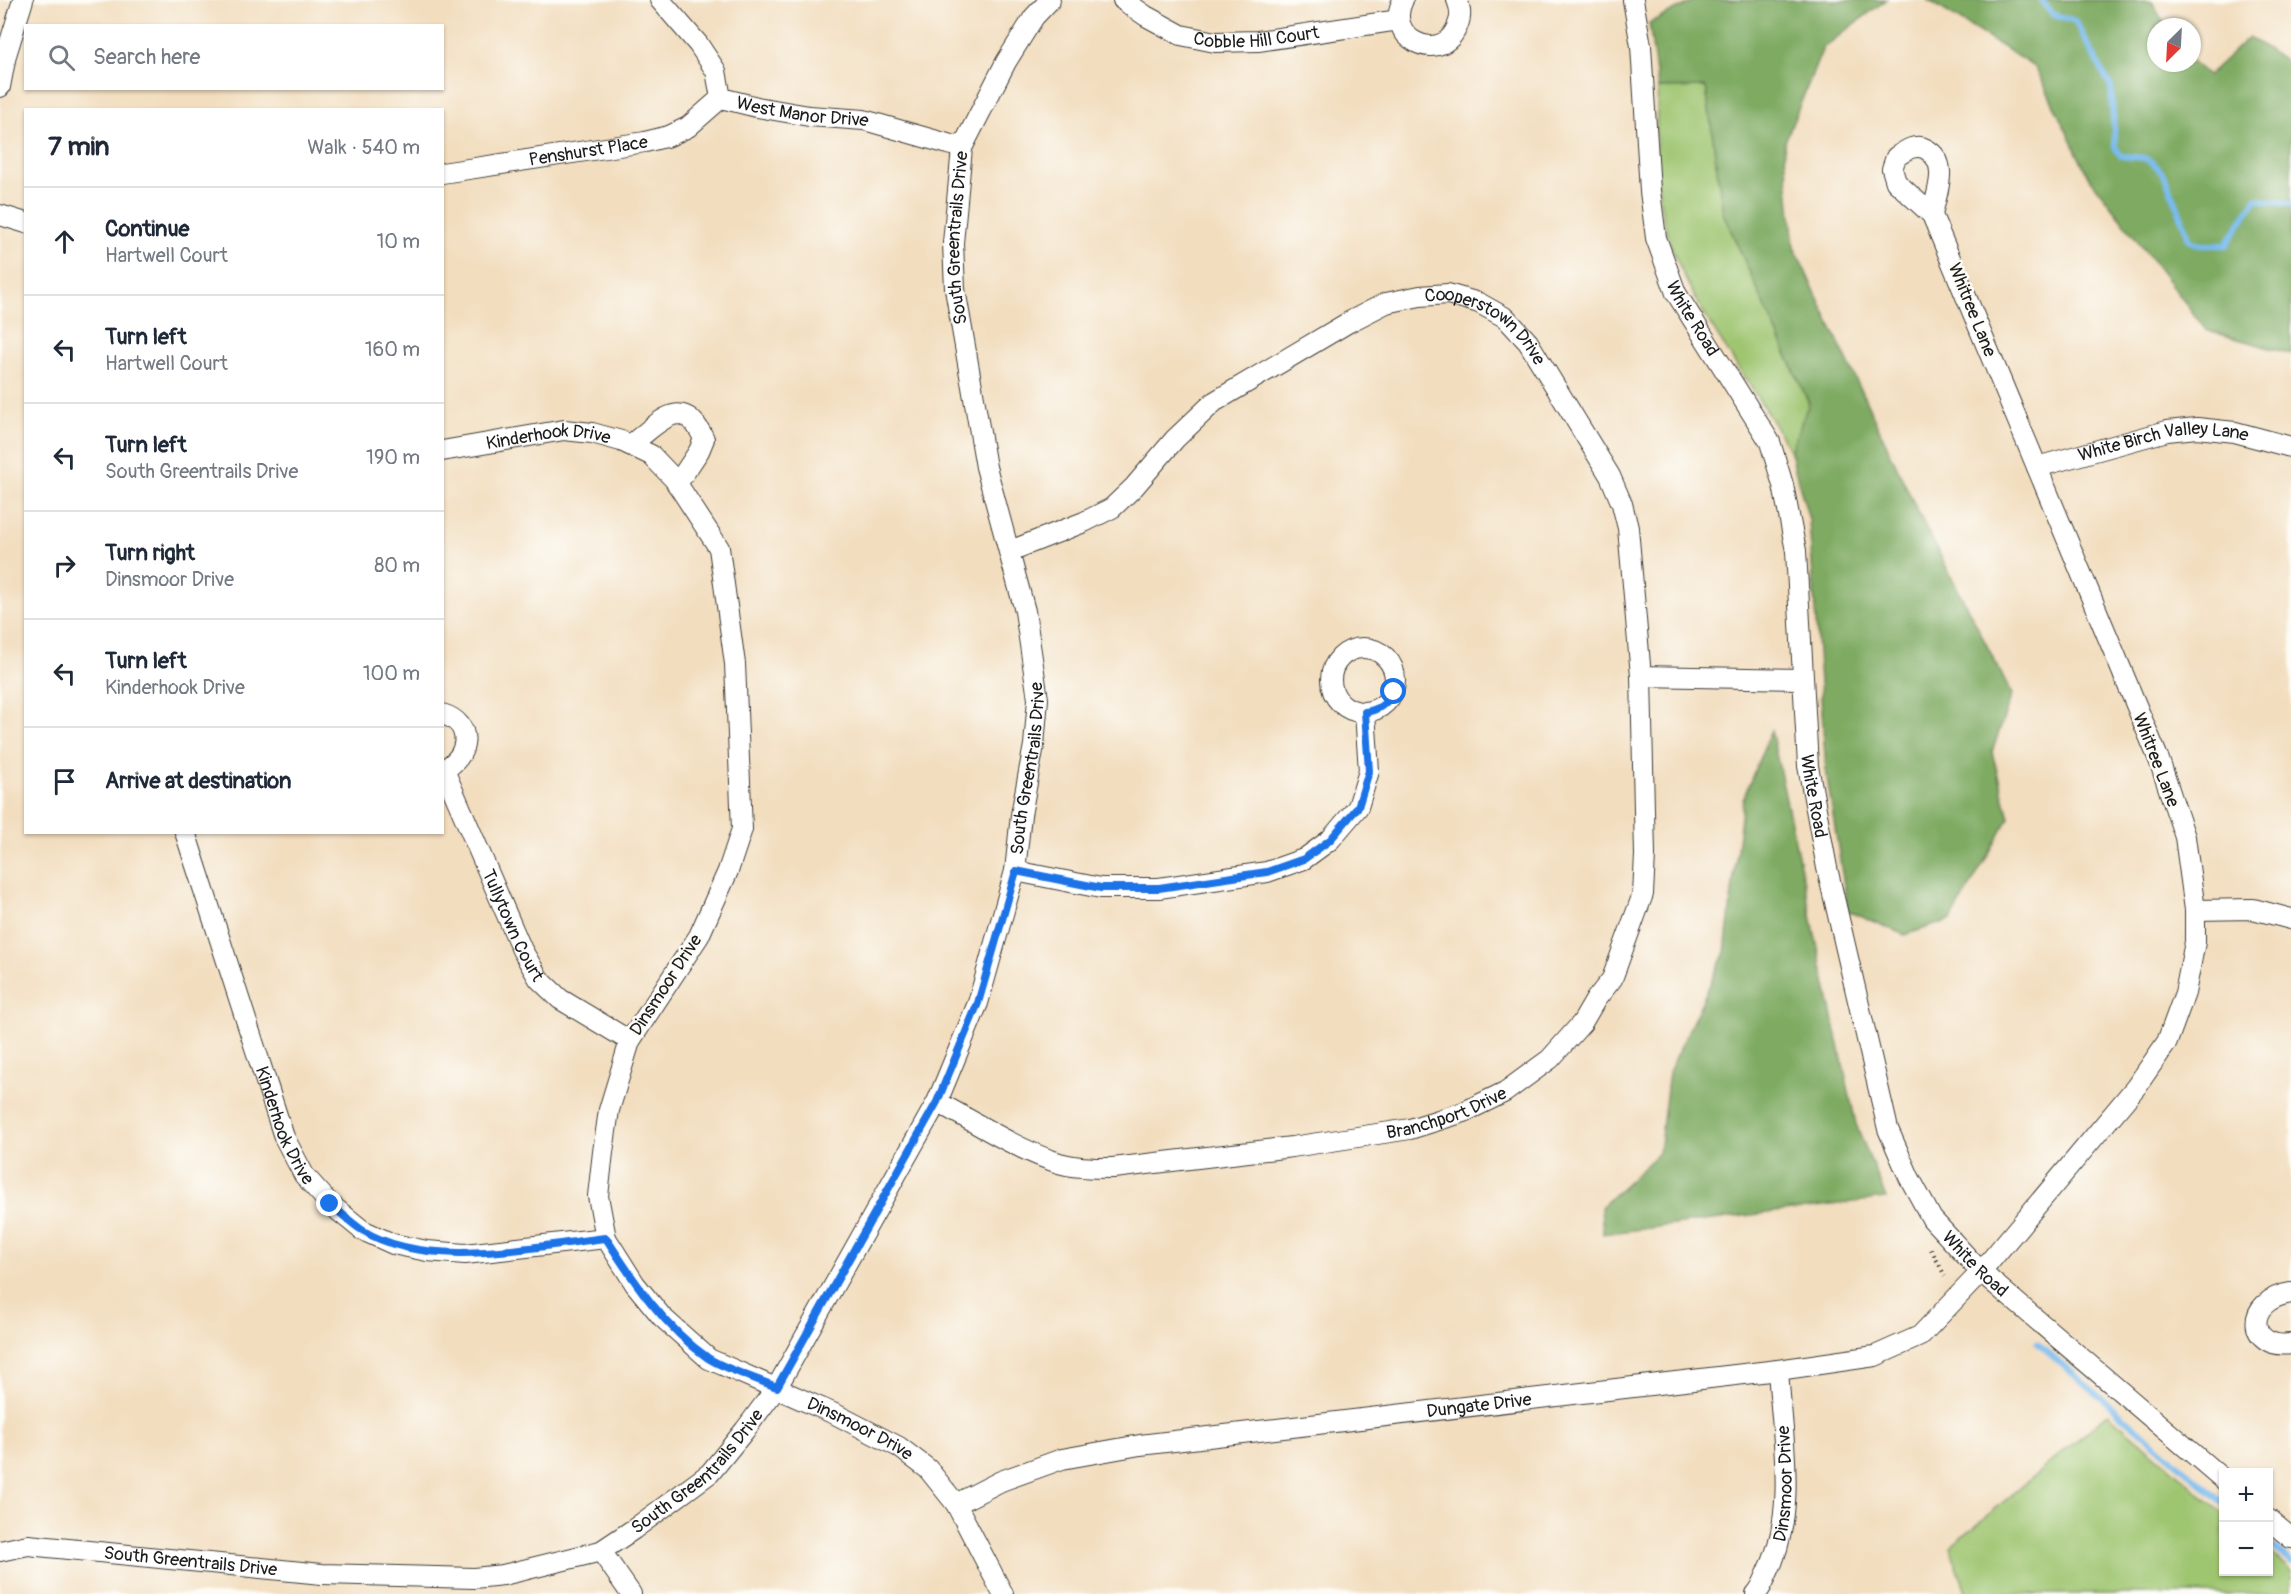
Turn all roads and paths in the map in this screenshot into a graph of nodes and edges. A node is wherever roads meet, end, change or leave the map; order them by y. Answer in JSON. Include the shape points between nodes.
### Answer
{"nodes":[{"id":1,"x":23,"y":0,"type":"edge"},
{"id":2,"x":660,"y":0,"type":"edge"},
{"id":3,"x":1050,"y":0,"type":"edge"},
{"id":4,"x":1123,"y":0,"type":"edge"},
{"id":5,"x":1403,"y":0,"type":"edge"},
{"id":6,"x":1457,"y":0,"type":"edge"},
{"id":7,"x":1632,"y":0,"type":"edge"},
{"id":8,"x":1399,"y":20,"type":"junction"},
{"id":9,"x":0,"y":87,"type":"edge"},
{"id":10,"x":721,"y":98,"type":"junction"},
{"id":11,"x":962,"y":148,"type":"junction"},
{"id":12,"x":444,"y":173,"type":"edge"},
{"id":13,"x":0,"y":215,"type":"edge"},
{"id":14,"x":1932,"y":215,"type":"dead end"},
{"id":15,"x":24,"y":222,"type":"edge"},
{"id":16,"x":630,"y":445,"type":"junction"},
{"id":17,"x":2291,"y":447,"type":"edge"},
{"id":18,"x":444,"y":451,"type":"edge"},
{"id":19,"x":651,"y":454,"type":"joint"},
{"id":20,"x":2037,"y":467,"type":"junction"},
{"id":21,"x":677,"y":484,"type":"junction"},
{"id":22,"x":1010,"y":551,"type":"junction"},
{"id":23,"x":1641,"y":676,"type":"junction"},
{"id":24,"x":1802,"y":679,"type":"junction"},
{"id":25,"x":1365,"y":712,"type":"dead end"},
{"id":26,"x":444,"y":715,"type":"edge"},
{"id":27,"x":444,"y":769,"type":"edge"},
{"id":28,"x":444,"y":772,"type":"edge"},
{"id":29,"x":186,"y":834,"type":"edge"},
{"id":30,"x":1016,"y":871,"type":"junction"},
{"id":31,"x":2195,"y":910,"type":"junction"},
{"id":32,"x":2291,"y":919,"type":"edge"},
{"id":33,"x":630,"y":1041,"type":"junction"},
{"id":34,"x":937,"y":1102,"type":"junction"},
{"id":35,"x":606,"y":1238,"type":"junction"},
{"id":36,"x":1981,"y":1272,"type":"junction"},
{"id":37,"x":2291,"y":1293,"type":"edge"},
{"id":38,"x":2291,"y":1344,"type":"edge"},
{"id":39,"x":1778,"y":1370,"type":"junction"},
{"id":40,"x":777,"y":1387,"type":"junction"},
{"id":41,"x":2219,"y":1477,"type":"edge"},
{"id":42,"x":956,"y":1504,"type":"junction"},
{"id":43,"x":2272,"y":1522,"type":"edge"},
{"id":44,"x":2291,"y":1538,"type":"edge"},
{"id":45,"x":3,"y":1546,"type":"edge"},
{"id":46,"x":601,"y":1551,"type":"junction"},
{"id":47,"x":1760,"y":1593,"type":"edge"},
{"id":48,"x":631,"y":1594,"type":"edge"},
{"id":49,"x":1003,"y":1594,"type":"edge"}],
"edges":[{"from":1,"to":9,"type":"street"},
{"from":2,"to":10,"type":"street","name":"West Manor Drive","via":[[716,71]]},
{"from":3,"to":11,"type":"street","name":"South Greentrails Drive","via":[[1034,17],[1006,62]]},
{"from":4,"to":8,"type":"street","name":"Cobble Hill Court","via":[[1181,35],[1215,42],[1258,41]]},
{"from":5,"to":8,"type":"street"},
{"from":6,"to":8,"type":"street","via":[[1460,23],[1444,43],[1418,44],[1402,30]]},
{"from":7,"to":24,"type":"street","name":"White Road","via":[[1641,46],[1656,238],[1676,293],[1770,442],[1796,551]]},
{"from":10,"to":11,"type":"street","name":"West Manor Drive","via":[[809,116],[864,120]]},
{"from":10,"to":12,"type":"street","name":"Penshurst Place","via":[[688,127],[669,136]]},
{"from":11,"to":22,"type":"street","name":"South Greentrails Drive","via":[[953,243],[955,289],[986,467]]},
{"from":13,"to":15,"type":"street"},
{"from":14,"to":20,"type":"street","name":"Whitree Lane"},
{"from":16,"to":18,"type":"street","name":"Kinderhook Drive","via":[[592,433],[564,430]]},
{"from":16,"to":19,"type":"street","name":"Kinderhook Drive"},
{"from":16,"to":21,"type":"street","via":[[672,414],[692,419],[704,439]]},
{"from":17,"to":20,"type":"street","name":"White Birch Valley Lane","via":[[2235,432],[2197,428],[2166,431]]},
{"from":19,"to":21,"type":"street","name":"Dinsmoor Drive"},
{"from":20,"to":31,"type":"street","name":"Whitree Lane","via":[[2158,760],[2184,837]]},
{"from":21,"to":33,"type":"street","name":"Dinsmoor Drive","via":[[718,548],[735,664],[742,829],[699,936]]},
{"from":22,"to":23,"type":"street","name":"Cooperstown Drive","via":[[1112,508],[1214,402],[1349,322],[1386,303],[1448,294],[1479,303],[1506,318],[1528,342],[1610,476],[1628,528]]},
{"from":22,"to":30,"type":"street","name":"South Greentrails Drive","via":[[1025,611],[1038,699]]},
{"from":23,"to":24,"type":"street"},
{"from":23,"to":34,"type":"street","name":"Branchport Drive","via":[[1645,855],[1636,916],[1612,979],[1582,1023],[1550,1059],[1504,1092],[1464,1112],[1410,1129],[1113,1168],[1055,1162]]},
{"from":24,"to":36,"type":"street","name":"White Road","via":[[1808,766],[1827,868],[1888,1129],[1932,1219]]},
{"from":25,"to":30,"type":"street","via":[[1369,771],[1358,807],[1330,840],[1304,859],[1267,872],[1159,888],[1101,888]]},
{"from":26,"to":27,"type":"street","name":"Tullytown Court","via":[[461,727],[465,745],[456,763]]},
{"from":28,"to":33,"type":"street","name":"Tullytown Court","via":[[522,950],[539,979],[560,999]]},
{"from":29,"to":35,"type":"street","name":"Kinderhook Drive","via":[[284,1137],[304,1175],[330,1204],[362,1230],[393,1244],[427,1251],[465,1254]]},
{"from":30,"to":34,"type":"street","name":"South Greentrails Drive","via":[[978,1003]]},
{"from":31,"to":32,"type":"street","via":[[2253,909]]},
{"from":31,"to":36,"type":"street","name":"Whitree Lane","via":[[2195,942],[2185,993],[2167,1042],[2136,1087]]},
{"from":33,"to":35,"type":"street","name":"Dinsmoor Drive","via":[[609,1110],[603,1152],[598,1196]]},
{"from":34,"to":40,"type":"street","name":"South Greentrails Drive"},
{"from":35,"to":40,"type":"street","name":"Dinsmoor Drive","via":[[634,1284],[662,1317],[709,1359]]},
{"from":36,"to":39,"type":"street","name":"Dungate Drive","via":[[1920,1336],[1875,1356]]},
{"from":36,"to":41,"type":"street","name":"White Road"},
{"from":37,"to":38,"type":"street","via":[[2278,1294],[2255,1319],[2264,1337],[2279,1345]]},
{"from":39,"to":42,"type":"street","name":"Dungate Drive","via":[[1140,1445],[1062,1459],[1001,1481]]},
{"from":39,"to":47,"type":"street","name":"Dinsmoor Drive","via":[[1785,1505],[1771,1567]]},
{"from":40,"to":42,"type":"street","name":"Dinsmoor Drive","via":[[898,1447],[928,1469]]},
{"from":40,"to":46,"type":"street","name":"South Greentrails Drive","via":[[710,1473]]},
{"from":42,"to":49,"type":"street","name":"Dinsmoor Drive"},
{"from":43,"to":44,"type":"street"},
{"from":45,"to":46,"type":"street","name":"South Greentrails Drive","via":[[28,1545],[322,1574],[474,1578],[503,1575]]},
{"from":46,"to":48,"type":"street"}]}
